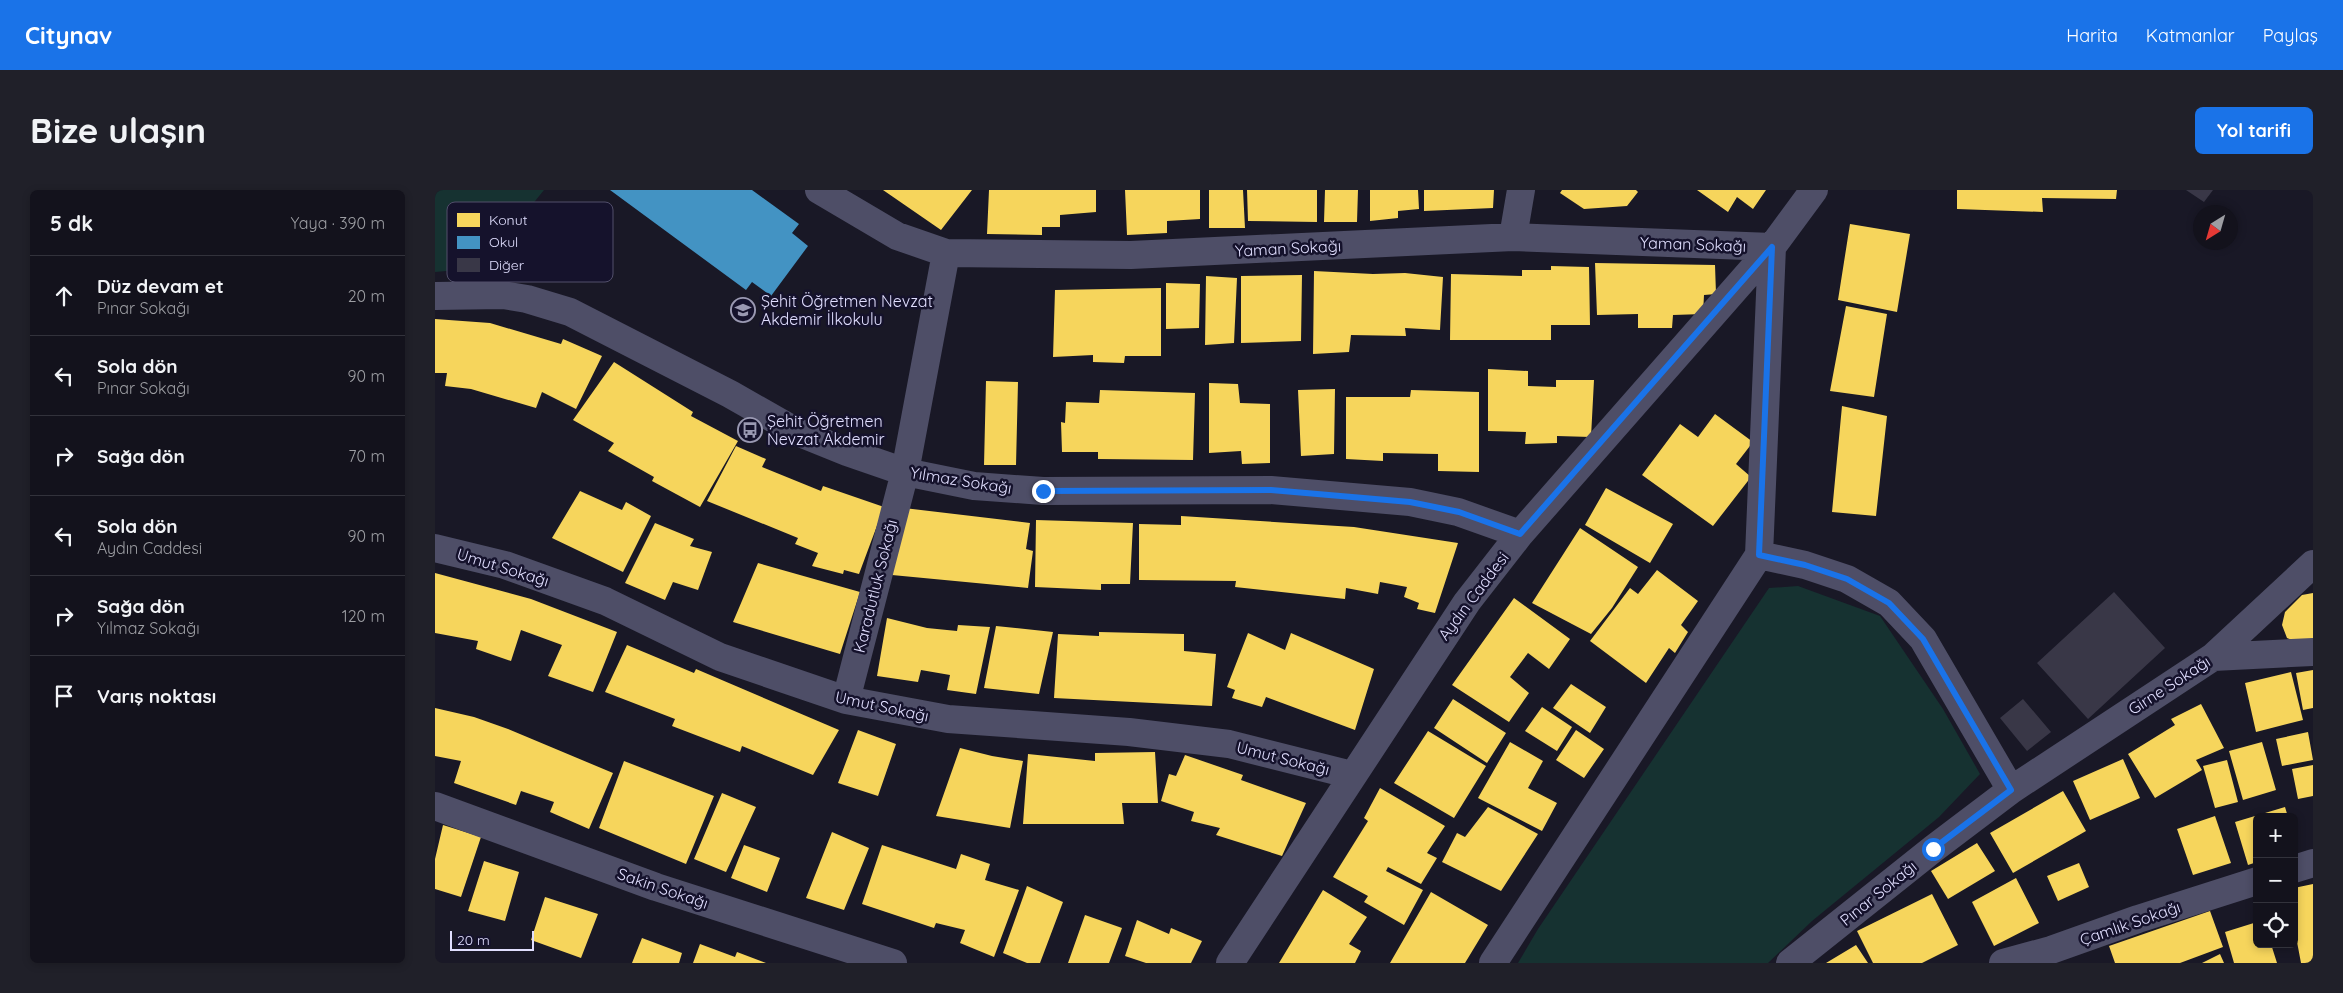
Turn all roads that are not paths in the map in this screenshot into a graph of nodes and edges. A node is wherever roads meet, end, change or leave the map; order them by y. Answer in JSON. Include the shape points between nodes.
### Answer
{"nodes":[{"id":1,"x":819,"y":190,"type":"edge"},
{"id":2,"x":1521,"y":190,"type":"edge"},
{"id":3,"x":1814,"y":190,"type":"edge"},
{"id":4,"x":1513,"y":237,"type":"junction"},
{"id":5,"x":1772,"y":247,"type":"junction"},
{"id":6,"x":946,"y":253,"type":"junction"},
{"id":7,"x":435,"y":296,"type":"edge"},
{"id":8,"x":905,"y":472,"type":"junction"},
{"id":9,"x":1520,"y":534,"type":"junction"},
{"id":10,"x":435,"y":548,"type":"edge"},
{"id":11,"x":1759,"y":555,"type":"junction"},
{"id":12,"x":2313,"y":564,"type":"edge"},
{"id":13,"x":2313,"y":652,"type":"edge"},
{"id":14,"x":2213,"y":657,"type":"junction"},
{"id":15,"x":846,"y":700,"type":"junction"},
{"id":16,"x":1352,"y":775,"type":"junction"},
{"id":17,"x":2011,"y":790,"type":"junction"},
{"id":18,"x":435,"y":806,"type":"edge"},
{"id":19,"x":2313,"y":863,"type":"edge"},
{"id":20,"x":2298,"y":868,"type":"edge"},
{"id":21,"x":2253,"y":882,"type":"edge"},
{"id":22,"x":893,"y":963,"type":"edge"},
{"id":23,"x":1230,"y":963,"type":"edge"},
{"id":24,"x":1493,"y":963,"type":"edge"},
{"id":25,"x":1790,"y":963,"type":"edge"},
{"id":26,"x":2003,"y":963,"type":"edge"}],
"edges":[{"from":1,"to":6,"type":"street","name":"Yaman Sokağı","via":[[897,236]]},
{"from":2,"to":4,"type":"street"},
{"from":3,"to":5,"type":"street","name":"Aydın Caddesi"},
{"from":4,"to":5,"type":"street","name":"Yaman Sokağı"},
{"from":4,"to":6,"type":"street","name":"Yaman Sokağı","via":[[1131,255]]},
{"from":5,"to":9,"type":"street","name":"Aydın Caddesi"},
{"from":5,"to":11,"type":"street"},
{"from":6,"to":8,"type":"street","name":"Karadutluk Sokağı"},
{"from":7,"to":8,"type":"street","name":"Yılmaz Sokağı","via":[[503,295],[570,312],[795,431]]},
{"from":8,"to":9,"type":"street","name":"Yılmaz Sokağı","via":[[974,486],[1043,491],[1271,490],[1410,502],[1459,512]]},
{"from":8,"to":15,"type":"street","name":"Karadutluk Sokağı"},
{"from":9,"to":16,"type":"street","name":"Aydın Caddesi","via":[[1467,602]]},
{"from":10,"to":15,"type":"street","name":"Umut Sokağı","via":[[505,566],[605,600],[720,657]]},
{"from":11,"to":17,"type":"street","via":[[1847,579],[1889,603],[1923,639]]},
{"from":11,"to":24,"type":"street"},
{"from":12,"to":14,"type":"street","name":"Girne Sokağı"},
{"from":13,"to":14,"type":"street"},
{"from":14,"to":17,"type":"street","name":"Girne Sokağı"},
{"from":15,"to":16,"type":"street","name":"Umut Sokağı","via":[[948,719],[1129,732],[1229,744]]},
{"from":16,"to":23,"type":"street","name":"Aydın Caddesi"},
{"from":17,"to":25,"type":"street","name":"Pınar Sokağı"},
{"from":18,"to":22,"type":"street","name":"Sakin Sokağı","via":[[656,887]]},
{"from":19,"to":20,"type":"street"},
{"from":21,"to":26,"type":"street","name":"Çamlık Sokağı"}]}
